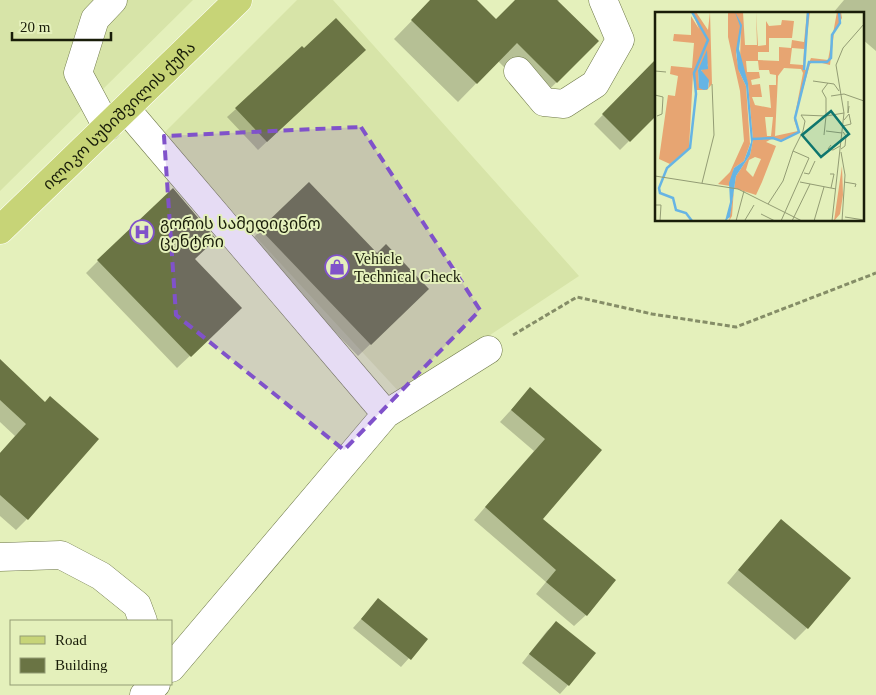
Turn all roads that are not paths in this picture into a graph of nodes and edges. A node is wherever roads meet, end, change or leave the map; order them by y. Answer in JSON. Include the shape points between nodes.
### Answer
{"nodes":[{"id":1,"x":113,"y":0,"type":"edge"},
{"id":2,"x":238,"y":0,"type":"edge"},
{"id":3,"x":603,"y":0,"type":"edge"},
{"id":4,"x":518,"y":71,"type":"dead end"},
{"id":5,"x":116,"y":118,"type":"junction"},
{"id":6,"x":0,"y":230,"type":"edge"},
{"id":7,"x":488,"y":350,"type":"road end"},
{"id":8,"x":386,"y":414,"type":"junction"},
{"id":9,"x":0,"y":558,"type":"edge"},
{"id":10,"x":143,"y":620,"type":"edge"},
{"id":11,"x":172,"y":667,"type":"edge"},
{"id":12,"x":155,"y":685,"type":"edge"},
{"id":13,"x":144,"y":695,"type":"edge"}],
"edges":[{"from":1,"to":5,"type":"street","via":[[95,19],[78,73]]},
{"from":2,"to":5,"type":"main road","name":"ილიკო სუხიშვილის ქუჩა"},
{"from":3,"to":4,"type":"street","via":[[620,40],[595,84],[564,104],[544,102]]},
{"from":5,"to":6,"type":"main road","name":"ილიკო სუხიშვილის ქუჩა"},
{"from":5,"to":8,"type":"street"},
{"from":7,"to":8,"type":"street"},
{"from":8,"to":11,"type":"street"},
{"from":9,"to":10,"type":"street","via":[[61,556],[101,576],[138,605]]},
{"from":12,"to":13,"type":"street"}]}
